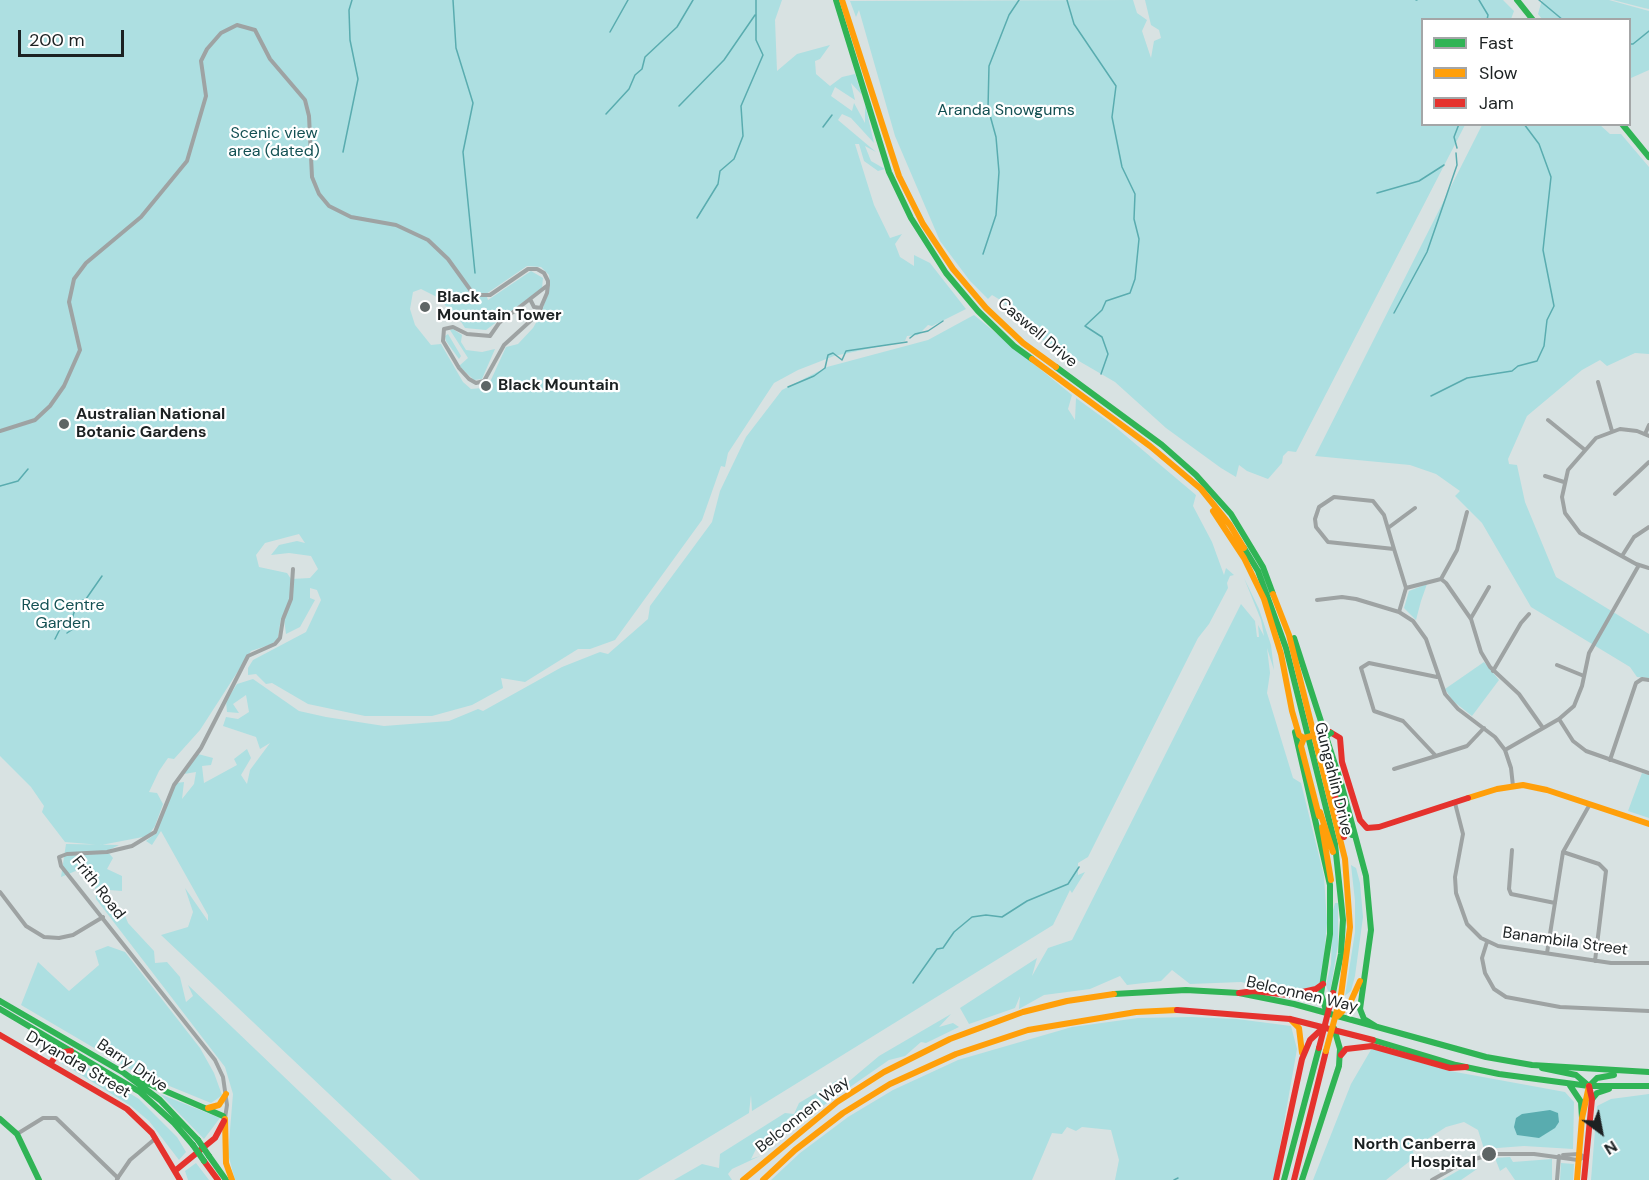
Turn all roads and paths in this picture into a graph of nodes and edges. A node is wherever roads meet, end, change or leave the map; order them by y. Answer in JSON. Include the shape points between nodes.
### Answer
{"nodes":[{"id":1,"x":836,"y":0,"type":"edge"},
{"id":2,"x":842,"y":0,"type":"edge"},
{"id":3,"x":1517,"y":0,"type":"edge"},
{"id":4,"x":1531,"y":18,"type":"edge"},
{"id":5,"x":1624,"y":126,"type":"edge"},
{"id":6,"x":1649,"y":156,"type":"edge"},
{"id":7,"x":548,"y":285,"type":"junction"},
{"id":8,"x":532,"y":298,"type":"junction"},
{"id":9,"x":542,"y":307,"type":"junction"},
{"id":10,"x":1598,"y":382,"type":"dead end"},
{"id":11,"x":1548,"y":420,"type":"dead end"},
{"id":12,"x":1649,"y":425,"type":"edge"},
{"id":13,"x":0,"y":431,"type":"edge"},
{"id":14,"x":1612,"y":431,"type":"junction"},
{"id":15,"x":1134,"y":435,"type":"junction"},
{"id":16,"x":1647,"y":435,"type":"edge"},
{"id":17,"x":1584,"y":450,"type":"junction"},
{"id":18,"x":1649,"y":462,"type":"edge"},
{"id":19,"x":1545,"y":476,"type":"dead end"},
{"id":20,"x":1564,"y":482,"type":"junction"},
{"id":21,"x":1615,"y":494,"type":"dead end"},
{"id":22,"x":1415,"y":508,"type":"dead end"},
{"id":23,"x":1467,"y":512,"type":"dead end"},
{"id":24,"x":1649,"y":527,"type":"edge"},
{"id":25,"x":1388,"y":528,"type":"junction"},
{"id":26,"x":1394,"y":549,"type":"junction"},
{"id":27,"x":1622,"y":557,"type":"junction"},
{"id":28,"x":1639,"y":565,"type":"junction"},
{"id":29,"x":1263,"y":567,"type":"junction"},
{"id":30,"x":1649,"y":568,"type":"edge"},
{"id":31,"x":292,"y":569,"type":"dead end"},
{"id":32,"x":1441,"y":579,"type":"junction"},
{"id":33,"x":1489,"y":587,"type":"dead end"},
{"id":34,"x":1406,"y":588,"type":"junction"},
{"id":35,"x":1317,"y":600,"type":"dead end"},
{"id":36,"x":1399,"y":612,"type":"junction"},
{"id":37,"x":1529,"y":614,"type":"dead end"},
{"id":38,"x":1470,"y":619,"type":"junction"},
{"id":39,"x":1283,"y":662,"type":"junction"},
{"id":40,"x":1557,"y":665,"type":"dead end"},
{"id":41,"x":1493,"y":671,"type":"junction"},
{"id":42,"x":1584,"y":676,"type":"junction"},
{"id":43,"x":1437,"y":677,"type":"junction"},
{"id":44,"x":1649,"y":680,"type":"edge"},
{"id":45,"x":1559,"y":719,"type":"junction"},
{"id":46,"x":1484,"y":728,"type":"junction"},
{"id":47,"x":1543,"y":728,"type":"junction"},
{"id":48,"x":1326,"y":734,"type":"junction"},
{"id":49,"x":1305,"y":738,"type":"junction"},
{"id":50,"x":1504,"y":750,"type":"junction"},
{"id":51,"x":1436,"y":756,"type":"junction"},
{"id":52,"x":1610,"y":760,"type":"junction"},
{"id":53,"x":1328,"y":763,"type":"junction"},
{"id":54,"x":1394,"y":769,"type":"dead end"},
{"id":55,"x":1649,"y":773,"type":"edge"},
{"id":56,"x":1312,"y":786,"type":"junction"},
{"id":57,"x":1513,"y":786,"type":"junction"},
{"id":58,"x":1455,"y":802,"type":"junction"},
{"id":59,"x":1590,"y":804,"type":"junction"},
{"id":60,"x":1649,"y":824,"type":"edge"},
{"id":61,"x":1512,"y":850,"type":"dead end"},
{"id":62,"x":1563,"y":852,"type":"junction"},
{"id":63,"x":1339,"y":873,"type":"junction"},
{"id":64,"x":1366,"y":876,"type":"junction"},
{"id":65,"x":1330,"y":885,"type":"junction"},
{"id":66,"x":0,"y":892,"type":"edge"},
{"id":67,"x":1349,"y":892,"type":"junction"},
{"id":68,"x":1555,"y":903,"type":"junction"},
{"id":69,"x":103,"y":917,"type":"junction"},
{"id":70,"x":1487,"y":942,"type":"junction"},
{"id":71,"x":1547,"y":953,"type":"junction"},
{"id":72,"x":1595,"y":961,"type":"junction"},
{"id":73,"x":1649,"y":963,"type":"edge"},
{"id":74,"x":1364,"y":973,"type":"junction"},
{"id":75,"x":1323,"y":985,"type":"junction"},
{"id":76,"x":1355,"y":992,"type":"junction"},
{"id":77,"x":1239,"y":993,"type":"junction"},
{"id":78,"x":1337,"y":994,"type":"junction"},
{"id":79,"x":0,"y":1001,"type":"edge"},
{"id":80,"x":0,"y":1009,"type":"edge"},
{"id":81,"x":1649,"y":1011,"type":"edge"},
{"id":82,"x":1327,"y":1013,"type":"junction"},
{"id":83,"x":1338,"y":1016,"type":"junction"},
{"id":84,"x":1290,"y":1019,"type":"junction"},
{"id":85,"x":1332,"y":1025,"type":"junction"},
{"id":86,"x":1325,"y":1026,"type":"junction"},
{"id":87,"x":1377,"y":1027,"type":"junction"},
{"id":88,"x":0,"y":1035,"type":"edge"},
{"id":89,"x":53,"y":1040,"type":"junction"},
{"id":90,"x":1308,"y":1044,"type":"junction"},
{"id":91,"x":1323,"y":1049,"type":"junction"},
{"id":92,"x":71,"y":1051,"type":"junction"},
{"id":93,"x":1340,"y":1056,"type":"junction"},
{"id":94,"x":1302,"y":1059,"type":"junction"},
{"id":95,"x":50,"y":1064,"type":"junction"},
{"id":96,"x":1532,"y":1065,"type":"junction"},
{"id":97,"x":1466,"y":1067,"type":"junction"},
{"id":98,"x":1626,"y":1072,"type":"junction"},
{"id":99,"x":1649,"y":1072,"type":"edge"},
{"id":100,"x":124,"y":1073,"type":"junction"},
{"id":101,"x":1569,"y":1084,"type":"junction"},
{"id":102,"x":1589,"y":1086,"type":"junction"},
{"id":103,"x":1649,"y":1086,"type":"edge"},
{"id":104,"x":1612,"y":1088,"type":"junction"},
{"id":105,"x":226,"y":1094,"type":"junction"},
{"id":106,"x":1592,"y":1099,"type":"junction"},
{"id":107,"x":207,"y":1108,"type":"junction"},
{"id":108,"x":224,"y":1118,"type":"junction"},
{"id":109,"x":1582,"y":1118,"type":"junction"},
{"id":110,"x":0,"y":1119,"type":"edge"},
{"id":111,"x":17,"y":1134,"type":"junction"},
{"id":112,"x":156,"y":1138,"type":"junction"},
{"id":113,"x":195,"y":1143,"type":"junction"},
{"id":114,"x":1559,"y":1156,"type":"junction"},
{"id":115,"x":1581,"y":1157,"type":"junction"},
{"id":116,"x":207,"y":1158,"type":"junction"},
{"id":117,"x":176,"y":1170,"type":"junction"},
{"id":118,"x":118,"y":1179,"type":"edge"},
{"id":119,"x":39,"y":1180,"type":"edge"},
{"id":120,"x":180,"y":1180,"type":"edge"},
{"id":121,"x":218,"y":1180,"type":"edge"},
{"id":122,"x":226,"y":1180,"type":"edge"},
{"id":123,"x":232,"y":1180,"type":"edge"},
{"id":124,"x":745,"y":1180,"type":"edge"},
{"id":125,"x":763,"y":1180,"type":"edge"},
{"id":126,"x":1276,"y":1180,"type":"edge"},
{"id":127,"x":1284,"y":1180,"type":"edge"},
{"id":128,"x":1294,"y":1180,"type":"edge"},
{"id":129,"x":1302,"y":1180,"type":"edge"},
{"id":130,"x":1432,"y":1180,"type":"edge"},
{"id":131,"x":1557,"y":1180,"type":"edge"},
{"id":132,"x":1577,"y":1180,"type":"edge"},
{"id":133,"x":1584,"y":1180,"type":"edge"}],
"edges":[{"from":1,"to":15,"type":"main road","name":"Caswell Drive","via":[[889,172],[927,246],[990,323],[1064,385]]},
{"from":2,"to":29,"type":"main road","name":"Caswell Drive","via":[[887,144],[923,224],[953,269],[1018,338],[1167,449],[1202,481],[1231,514]]},
{"from":3,"to":4,"type":"main road"},
{"from":5,"to":6,"type":"main road"},
{"from":7,"to":8,"type":"street"},
{"from":7,"to":9,"type":"street"},
{"from":7,"to":13,"type":"street","via":[[544,273],[528,269],[490,295],[474,295],[448,259],[428,240],[407,228],[351,217],[330,206],[319,195],[312,177],[305,100],[270,59],[255,30],[237,25],[221,33],[203,56],[200,66],[206,96],[187,161],[141,217],[86,263],[74,279],[69,302],[80,350],[64,386],[35,420]]},
{"from":8,"to":9,"type":"street"},
{"from":8,"to":9,"type":"street","via":[[534,307]]},
{"from":8,"to":9,"type":"street","via":[[487,337],[453,327],[444,329],[443,341],[465,375],[476,383],[484,381],[504,345]]},
{"from":10,"to":14,"type":"street"},
{"from":11,"to":17,"type":"street"},
{"from":12,"to":16,"type":"street"},
{"from":14,"to":16,"type":"street","via":[[1628,429]]},
{"from":14,"to":17,"type":"street","via":[[1596,438]]},
{"from":15,"to":39,"type":"main road","via":[[1189,483],[1227,529],[1258,584]]},
{"from":15,"to":63,"type":"main road","name":"Gungahlin Drive","via":[[1201,489],[1230,525],[1258,571],[1286,648],[1332,827]]},
{"from":17,"to":20,"type":"street"},
{"from":18,"to":21,"type":"street"},
{"from":19,"to":20,"type":"street"},
{"from":20,"to":27,"type":"street","via":[[1563,505],[1574,527]]},
{"from":22,"to":25,"type":"street"},
{"from":23,"to":32,"type":"street","via":[[1457,550]]},
{"from":24,"to":27,"type":"street","via":[[1630,541]]},
{"from":25,"to":26,"type":"street"},
{"from":25,"to":26,"type":"street","via":[[1381,509],[1365,498],[1329,499],[1319,507],[1315,519],[1321,537],[1332,544]]},
{"from":26,"to":34,"type":"street"},
{"from":27,"to":28,"type":"street"},
{"from":28,"to":30,"type":"street"},
{"from":28,"to":42,"type":"street","via":[[1592,645]]},
{"from":29,"to":64,"type":"main road","via":[[1282,604],[1306,673]]},
{"from":29,"to":67,"type":"main road","name":"Gungahlin Drive","via":[[1289,635],[1342,844]]},
{"from":31,"to":69,"type":"street","name":"Frith Road","via":[[291,598],[280,638],[248,656],[201,748],[174,785],[155,832],[132,846],[59,857],[61,866]]},
{"from":32,"to":34,"type":"street"},
{"from":32,"to":38,"type":"street"},
{"from":33,"to":38,"type":"street"},
{"from":34,"to":36,"type":"street"},
{"from":35,"to":36,"type":"street","via":[[1347,597]]},
{"from":36,"to":43,"type":"street","via":[[1421,631]]},
{"from":37,"to":41,"type":"street"},
{"from":38,"to":41,"type":"street","via":[[1481,652]]},
{"from":39,"to":49,"type":"main road","via":[[1294,719],[1299,735]]},
{"from":39,"to":65,"type":"main road","via":[[1289,706]]},
{"from":40,"to":42,"type":"street"},
{"from":41,"to":47,"type":"street","via":[[1519,694]]},
{"from":42,"to":45,"type":"street","via":[[1576,702]]},
{"from":43,"to":46,"type":"street","via":[[1452,704]]},
{"from":43,"to":51,"type":"street","via":[[1369,663],[1361,668],[1374,711],[1403,721]]},
{"from":44,"to":52,"type":"street","via":[[1636,683]]},
{"from":45,"to":47,"type":"street"},
{"from":45,"to":52,"type":"street","via":[[1579,747]]},
{"from":46,"to":50,"type":"street"},
{"from":46,"to":51,"type":"street","via":[[1467,746]]},
{"from":47,"to":50,"type":"street"},
{"from":48,"to":49,"type":"main road","bridge":true},
{"from":48,"to":53,"type":"main road","via":[[1322,744]]},
{"from":48,"to":58,"type":"main road","via":[[1340,738],[1342,762],[1366,827],[1374,828]]},
{"from":49,"to":56,"type":"main road","via":[[1301,746]]},
{"from":50,"to":57,"type":"street"},
{"from":51,"to":54,"type":"street"},
{"from":52,"to":55,"type":"street"},
{"from":53,"to":64,"type":"main road"},
{"from":53,"to":67,"type":"main road","via":[[1344,834]]},
{"from":56,"to":63,"type":"main road"},
{"from":56,"to":65,"type":"main road","via":[[1332,878]]},
{"from":57,"to":58,"type":"main road"},
{"from":57,"to":59,"type":"main road","via":[[1537,787]]},
{"from":58,"to":70,"type":"street","name":"Banambila Street","via":[[1463,834],[1456,892],[1467,924]]},
{"from":59,"to":60,"type":"main road"},
{"from":59,"to":62,"type":"street"},
{"from":61,"to":68,"type":"street","via":[[1511,894]]},
{"from":62,"to":68,"type":"street"},
{"from":62,"to":72,"type":"street","via":[[1599,864],[1606,871]]},
{"from":63,"to":78,"type":"main road","name":"Gungahlin Drive","via":[[1342,929]]},
{"from":64,"to":74,"type":"main road","via":[[1371,930]]},
{"from":65,"to":75,"type":"main road","via":[[1330,934]]},
{"from":66,"to":69,"type":"street","via":[[26,926],[44,937],[73,935]]},
{"from":67,"to":78,"type":"main road","name":"Gungahlin Drive","via":[[1349,946]]},
{"from":68,"to":71,"type":"street"},
{"from":69,"to":105,"type":"street","name":"Frith Road","via":[[215,1060],[224,1077]]},
{"from":70,"to":71,"type":"street","name":"Banambila Street"},
{"from":70,"to":81,"type":"street","via":[[1482,958],[1485,973],[1494,989],[1506,997],[1560,1007]]},
{"from":71,"to":72,"type":"street","name":"Banambila Street"},
{"from":72,"to":73,"type":"street","name":"Banambila Street"},
{"from":74,"to":76,"type":"main road"},
{"from":74,"to":87,"type":"main road","via":[[1360,1012]]},
{"from":75,"to":76,"type":"main road","via":[[1327,997],[1336,1003],[1347,1002]]},
{"from":75,"to":77,"type":"main road","via":[[1289,995]]},
{"from":75,"to":82,"type":"main road","via":[[1321,998]]},
{"from":76,"to":83,"type":"main road"},
{"from":77,"to":82,"type":"main road","name":"Belconnen Way"},
{"from":77,"to":124,"type":"main road","name":"Belconnen Way","via":[[1135,991],[1067,1001],[1023,1012],[950,1039],[884,1072],[837,1102]]},
{"from":78,"to":91,"type":"main road","name":"Gungahlin Drive","bridge":true},
{"from":79,"to":100,"type":"main road","name":"Barry Drive"},
{"from":80,"to":89,"type":"main road","name":"Barry Drive"},
{"from":82,"to":83,"type":"main road","name":"Belconnen Way"},
{"from":82,"to":85,"type":"main road"},
{"from":83,"to":85,"type":"main road"},
{"from":83,"to":87,"type":"main road","name":"Belconnen Way"},
{"from":84,"to":86,"type":"main road","name":"Belconnen Way"},
{"from":84,"to":94,"type":"main road","via":[[1300,1030]]},
{"from":84,"to":125,"type":"main road","name":"Belconnen Way","via":[[1192,1009],[1136,1012],[1028,1030],[956,1054],[890,1084],[843,1113]]},
{"from":85,"to":86,"type":"main road","name":"Belconnen Way"},
{"from":85,"to":93,"type":"main road"},
{"from":85,"to":97,"type":"main road","name":"Belconnen Way"},
{"from":86,"to":90,"type":"main road"},
{"from":87,"to":96,"type":"main road","name":"Belconnen Way","via":[[1449,1048]]},
{"from":88,"to":95,"type":"main road","name":"Dryandra Street"},
{"from":89,"to":92,"type":"main road","name":"Barry Drive"},
{"from":89,"to":95,"type":"main road"},
{"from":90,"to":93,"type":"main road","via":[[1327,1040]]},
{"from":90,"to":94,"type":"main road"},
{"from":91,"to":127,"type":"main road","name":"Gungahlin Drive"},
{"from":91,"to":128,"type":"main road","name":"Gungahlin Drive"},
{"from":92,"to":95,"type":"main road","via":[[59,1053]]},
{"from":92,"to":113,"type":"main road","name":"Barry Drive","via":[[140,1092]]},
{"from":93,"to":97,"type":"main road","via":[[1346,1049],[1372,1046],[1450,1068]]},
{"from":93,"to":129,"type":"main road"},
{"from":94,"to":126,"type":"main road"},
{"from":95,"to":112,"type":"main road","name":"Dryandra Street","via":[[127,1109]]},
{"from":96,"to":98,"type":"main road","name":"Belconnen Way"},
{"from":96,"to":102,"type":"main road","via":[[1576,1075]]},
{"from":97,"to":101,"type":"main road","name":"Belconnen Way"},
{"from":98,"to":99,"type":"main road","name":"Belconnen Way"},
{"from":98,"to":102,"type":"main road","via":[[1597,1078]]},
{"from":100,"to":107,"type":"main road"},
{"from":100,"to":113,"type":"main road","name":"Barry Drive","via":[[160,1100]]},
{"from":101,"to":102,"type":"main road","name":"Belconnen Way"},
{"from":101,"to":109,"type":"main road","via":[[1581,1102]]},
{"from":102,"to":104,"type":"main road","name":"Belconnen Way"},
{"from":102,"to":106,"type":"main road"},
{"from":102,"to":109,"type":"main road"},
{"from":103,"to":104,"type":"main road","name":"Belconnen Way"},
{"from":104,"to":106,"type":"main road","via":[[1602,1090]]},
{"from":105,"to":107,"type":"main road","via":[[218,1106]]},
{"from":105,"to":108,"type":"street","name":"Frith Road"},
{"from":106,"to":115,"type":"main road"},
{"from":107,"to":108,"type":"main road"},
{"from":108,"to":117,"type":"main road","name":"Frith Road","via":[[207,1145]]},
{"from":108,"to":123,"type":"main road","via":[[226,1162]]},
{"from":109,"to":115,"type":"main road"},
{"from":110,"to":111,"type":"main road"},
{"from":111,"to":118,"type":"street","via":[[43,1118],[56,1118]]},
{"from":111,"to":119,"type":"main road"},
{"from":112,"to":117,"type":"main road","name":"Dryandra Street"},
{"from":112,"to":118,"type":"street","via":[[130,1160]]},
{"from":113,"to":116,"type":"main road","name":"Barry Drive","bridge":true},
{"from":114,"to":115,"type":"street"},
{"from":114,"to":130,"type":"street","via":[[1485,1155]]},
{"from":114,"to":131,"type":"street"},
{"from":115,"to":132,"type":"main road"},
{"from":115,"to":133,"type":"main road"},
{"from":116,"to":121,"type":"main road","name":"Barry Drive"},
{"from":116,"to":122,"type":"main road","name":"Barry Drive"},
{"from":117,"to":120,"type":"main road","name":"Dryandra Street"}]}
